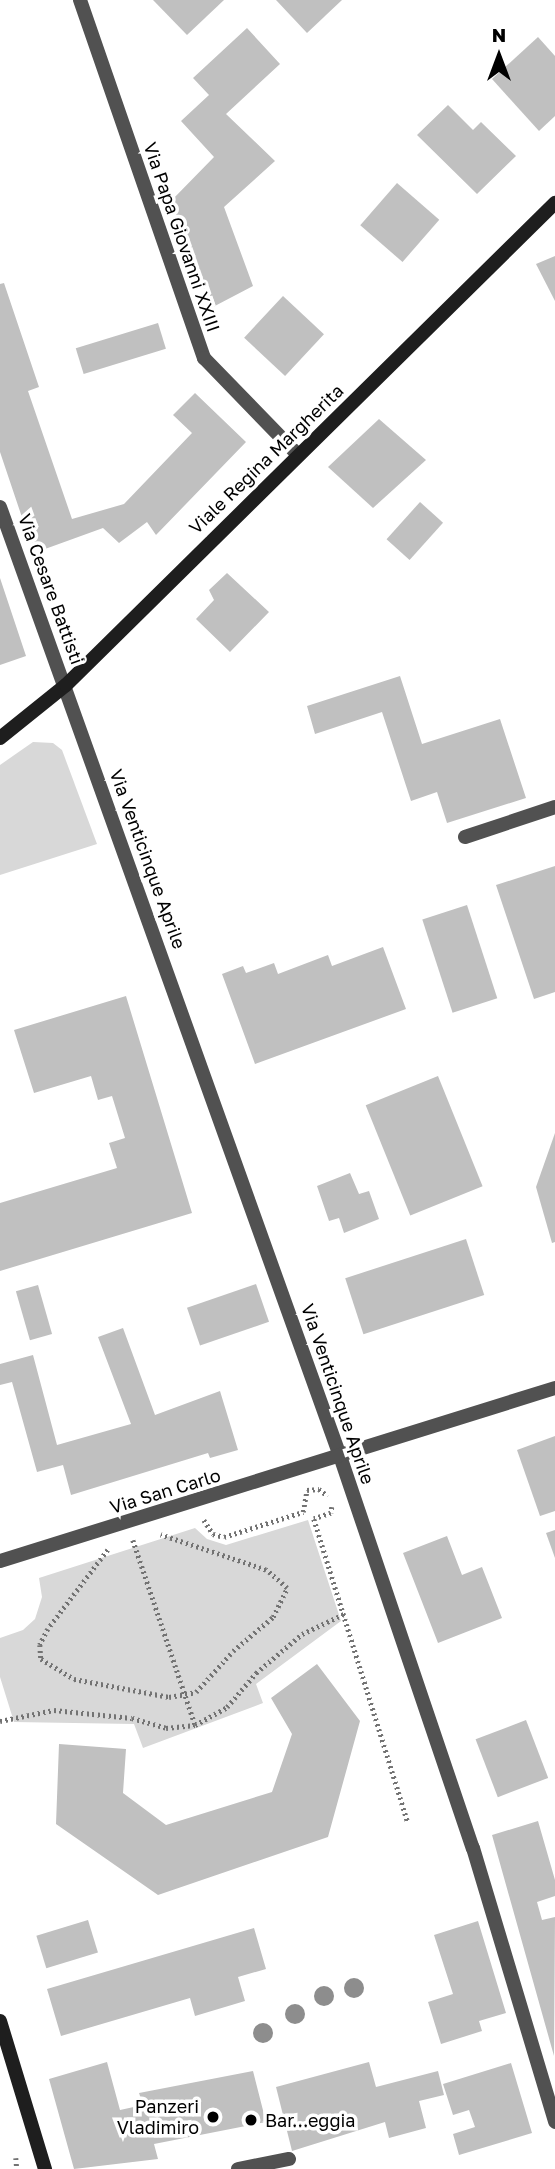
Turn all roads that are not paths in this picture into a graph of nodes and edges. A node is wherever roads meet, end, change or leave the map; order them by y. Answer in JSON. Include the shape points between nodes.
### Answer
{"nodes":[{"id":1,"x":80,"y":0,"type":"edge"},
{"id":2,"x":555,"y":203,"type":"edge"},
{"id":3,"x":298,"y":455,"type":"junction"},
{"id":4,"x":0,"y":507,"type":"edge"},
{"id":5,"x":66,"y":685,"type":"junction"},
{"id":6,"x":0,"y":738,"type":"edge"},
{"id":7,"x":555,"y":807,"type":"edge"},
{"id":8,"x":465,"y":837,"type":"dead end"},
{"id":9,"x":555,"y":1388,"type":"edge"},
{"id":10,"x":340,"y":1456,"type":"junction"},
{"id":11,"x":0,"y":1561,"type":"edge"},
{"id":12,"x":0,"y":2021,"type":"edge"},
{"id":13,"x":555,"y":2122,"type":"edge"},
{"id":14,"x":289,"y":2159,"type":"dead end"},
{"id":15,"x":45,"y":2169,"type":"edge"},
{"id":16,"x":238,"y":2169,"type":"edge"}],
"edges":[{"from":1,"to":3,"type":"street","name":"Via Papa Giovanni XXIII","via":[[204,358]]},
{"from":2,"to":3,"type":"street","name":"Viale Regina Margherita"},
{"from":3,"to":5,"type":"street","name":"Viale Regina Margherita"},
{"from":4,"to":5,"type":"street","name":"Via Cesare Battisti"},
{"from":5,"to":6,"type":"street","name":"Viale Regina Margherita"},
{"from":5,"to":10,"type":"street","name":"Via Venticinque Aprile"},
{"from":7,"to":8,"type":"street"},
{"from":9,"to":10,"type":"street","name":"Via San Carlo"},
{"from":10,"to":11,"type":"street","name":"Via San Carlo"},
{"from":10,"to":13,"type":"street","name":"Via Venticinque Aprile","via":[[472,1848]]},
{"from":12,"to":15,"type":"street"},
{"from":14,"to":16,"type":"street"}]}
